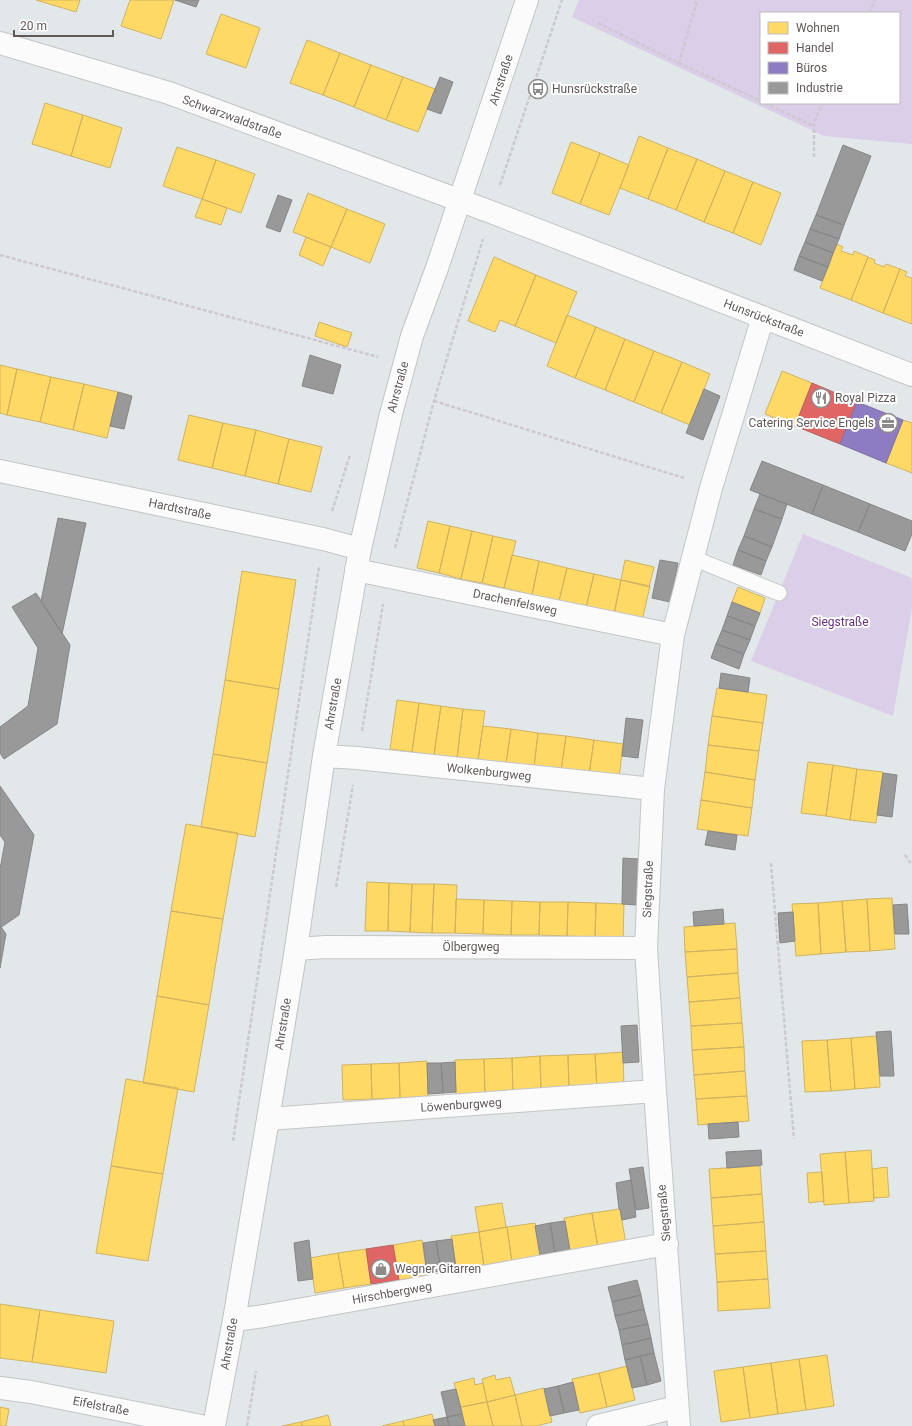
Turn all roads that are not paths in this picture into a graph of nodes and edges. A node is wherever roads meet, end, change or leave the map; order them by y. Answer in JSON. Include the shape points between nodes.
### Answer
{"nodes":[{"id":1,"x":527,"y":0,"type":"edge"},
{"id":2,"x":0,"y":43,"type":"edge"},
{"id":3,"x":460,"y":201,"type":"junction"},
{"id":4,"x":762,"y":318,"type":"junction"},
{"id":5,"x":912,"y":375,"type":"edge"},
{"id":6,"x":0,"y":471,"type":"edge"},
{"id":7,"x":360,"y":549,"type":"junction"},
{"id":8,"x":693,"y":558,"type":"junction"},
{"id":9,"x":356,"y":570,"type":"junction"},
{"id":10,"x":779,"y":593,"type":"dead end"},
{"id":11,"x":673,"y":635,"type":"junction"},
{"id":12,"x":324,"y":756,"type":"junction"},
{"id":13,"x":653,"y":790,"type":"junction"},
{"id":14,"x":646,"y":948,"type":"junction"},
{"id":15,"x":296,"y":949,"type":"junction"},
{"id":16,"x":655,"y":1091,"type":"junction"},
{"id":17,"x":268,"y":1119,"type":"junction"},
{"id":18,"x":667,"y":1244,"type":"junction"},
{"id":19,"x":234,"y":1320,"type":"junction"},
{"id":20,"x":0,"y":1388,"type":"edge"},
{"id":21,"x":678,"y":1416,"type":"edge"},
{"id":22,"x":201,"y":1426,"type":"edge"},
{"id":23,"x":214,"y":1426,"type":"edge"},
{"id":24,"x":598,"y":1426,"type":"edge"}],
"edges":[{"from":1,"to":3,"type":"street","name":"Ahrstraße"},
{"from":2,"to":3,"type":"street","name":"Schwarzwaldstraße","via":[[169,93]]},
{"from":3,"to":4,"type":"street","name":"Hunsrückstraße"},
{"from":3,"to":7,"type":"street","name":"Ahrstraße","via":[[412,336]]},
{"from":4,"to":5,"type":"street","name":"Hunsrückstraße"},
{"from":4,"to":8,"type":"street","name":"Siegstraße","via":[[711,488]]},
{"from":6,"to":7,"type":"street","name":"Hardtstraße"},
{"from":7,"to":9,"type":"street","name":"Ahrstraße"},
{"from":8,"to":10,"type":"lane"},
{"from":8,"to":11,"type":"street","name":"Siegstraße"},
{"from":9,"to":11,"type":"street","name":"Drachenfelsweg"},
{"from":9,"to":12,"type":"street","name":"Ahrstraße"},
{"from":11,"to":13,"type":"street","name":"Siegstraße"},
{"from":12,"to":13,"type":"street","name":"Wolkenburgweg"},
{"from":12,"to":15,"type":"street","name":"Ahrstraße"},
{"from":13,"to":14,"type":"street","name":"Siegstraße"},
{"from":14,"to":15,"type":"street","name":"Ölbergweg"},
{"from":14,"to":16,"type":"street","name":"Siegstraße"},
{"from":15,"to":17,"type":"street","name":"Ahrstraße"},
{"from":16,"to":17,"type":"street","name":"Löwenburgweg"},
{"from":16,"to":18,"type":"street","name":"Siegstraße"},
{"from":17,"to":19,"type":"street","name":"Ahrstraße"},
{"from":18,"to":19,"type":"street","name":"Hirschbergweg"},
{"from":18,"to":21,"type":"street","name":"Siegstraße"},
{"from":19,"to":23,"type":"street","name":"Ahrstraße"},
{"from":20,"to":22,"type":"street","name":"Eifelstraße"},
{"from":21,"to":24,"type":"street"}]}
